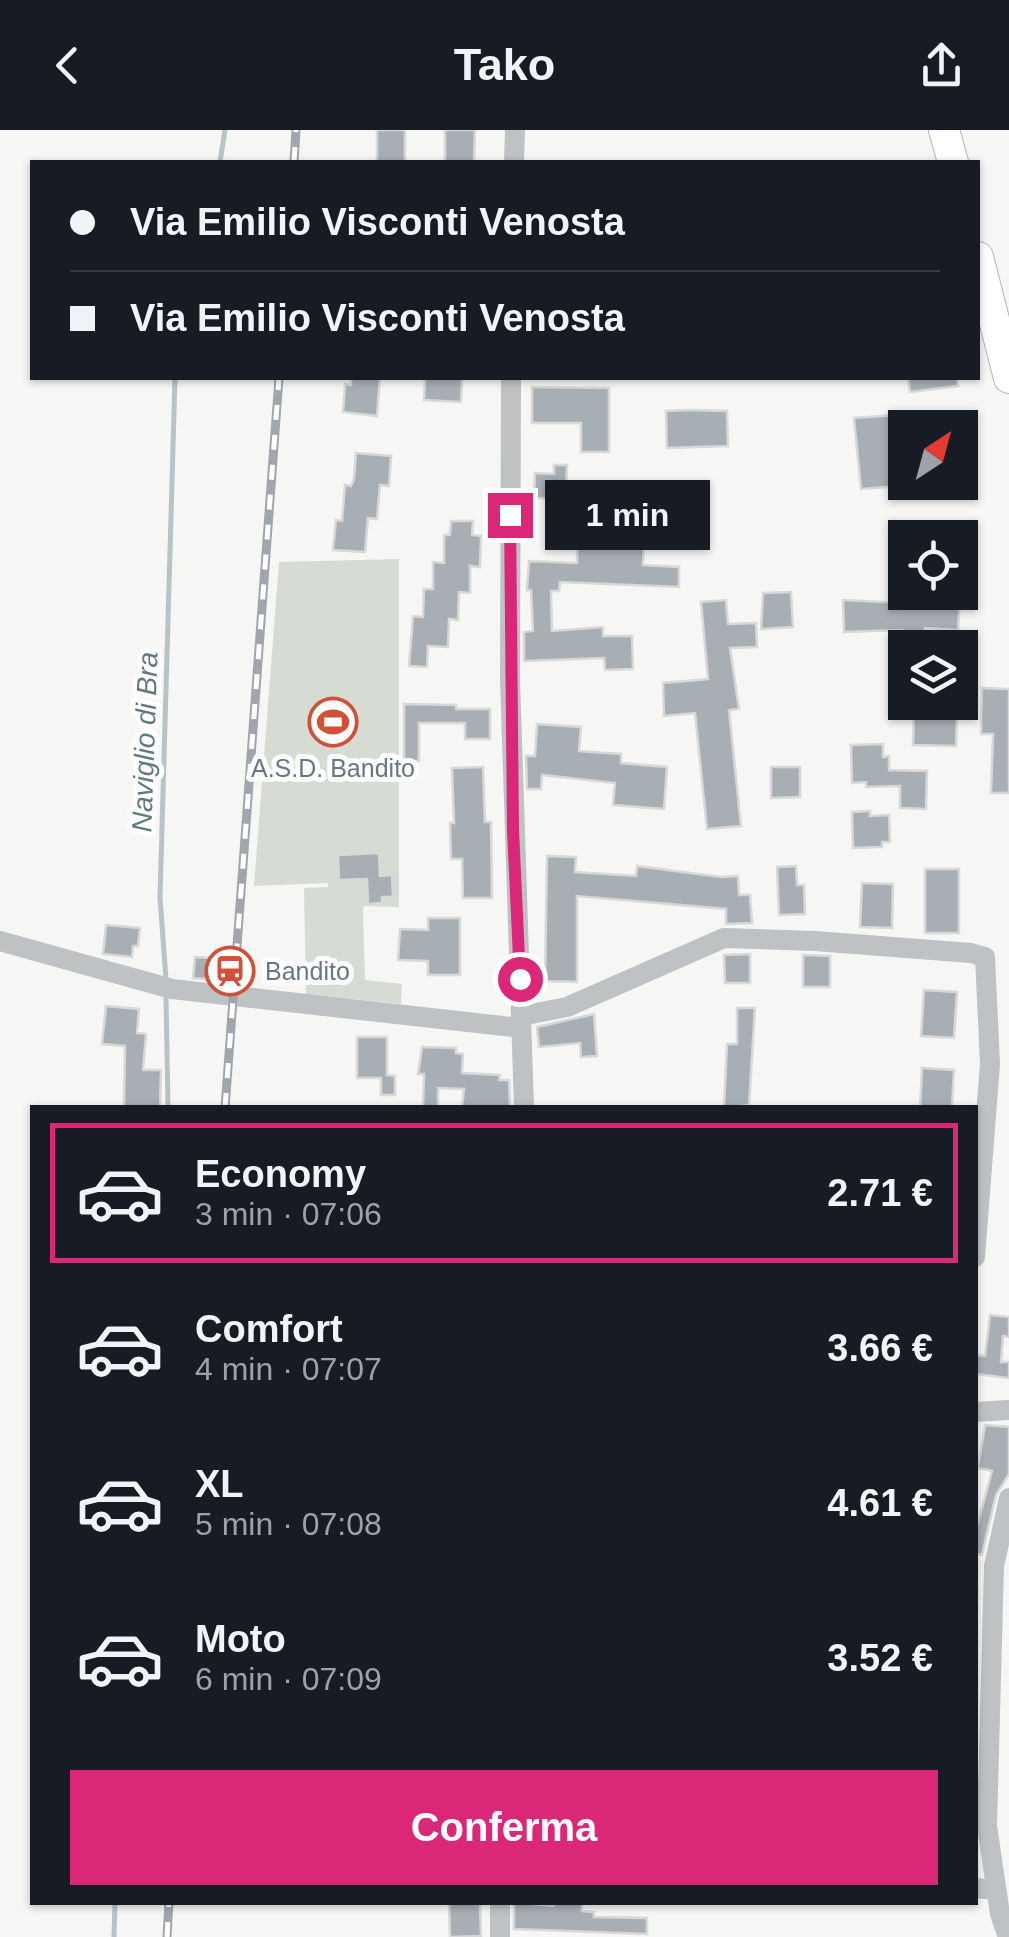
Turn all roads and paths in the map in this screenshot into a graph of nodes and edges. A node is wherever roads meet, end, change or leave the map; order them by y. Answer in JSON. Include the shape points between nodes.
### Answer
{"nodes":[{"id":1,"x":515,"y":130,"type":"edge"},
{"id":2,"x":944,"y":130,"type":"edge"},
{"id":3,"x":514,"y":160,"type":"edge"},
{"id":4,"x":952,"y":160,"type":"edge"},
{"id":5,"x":980,"y":265,"type":"edge"},
{"id":6,"x":1009,"y":378,"type":"edge"},
{"id":7,"x":511,"y":380,"type":"edge"},
{"id":8,"x":0,"y":941,"type":"edge"},
{"id":9,"x":521,"y":1022,"type":"junction"},
{"id":10,"x":524,"y":1105,"type":"edge"},
{"id":11,"x":978,"y":1214,"type":"edge"},
{"id":12,"x":1009,"y":1410,"type":"edge"},
{"id":13,"x":978,"y":1412,"type":"edge"},
{"id":14,"x":1009,"y":1498,"type":"edge"},
{"id":15,"x":984,"y":1562,"type":"edge"},
{"id":16,"x":985,"y":1889,"type":"edge"},
{"id":17,"x":500,"y":1905,"type":"edge"},
{"id":18,"x":500,"y":1937,"type":"edge"},
{"id":19,"x":1008,"y":1937,"type":"edge"}],
"edges":[{"from":1,"to":3,"type":"street"},
{"from":2,"to":4,"type":"main road"},
{"from":5,"to":6,"type":"main road"},
{"from":7,"to":9,"type":"street","via":[[509,626]]},
{"from":8,"to":9,"type":"street","via":[[166,988]]},
{"from":9,"to":10,"type":"street"},
{"from":9,"to":11,"type":"street","via":[[724,938],[985,958],[990,1044]]},
{"from":12,"to":13,"type":"street"},
{"from":14,"to":15,"type":"street"},
{"from":15,"to":16,"type":"street"},
{"from":16,"to":19,"type":"street"},
{"from":17,"to":18,"type":"street"}]}
